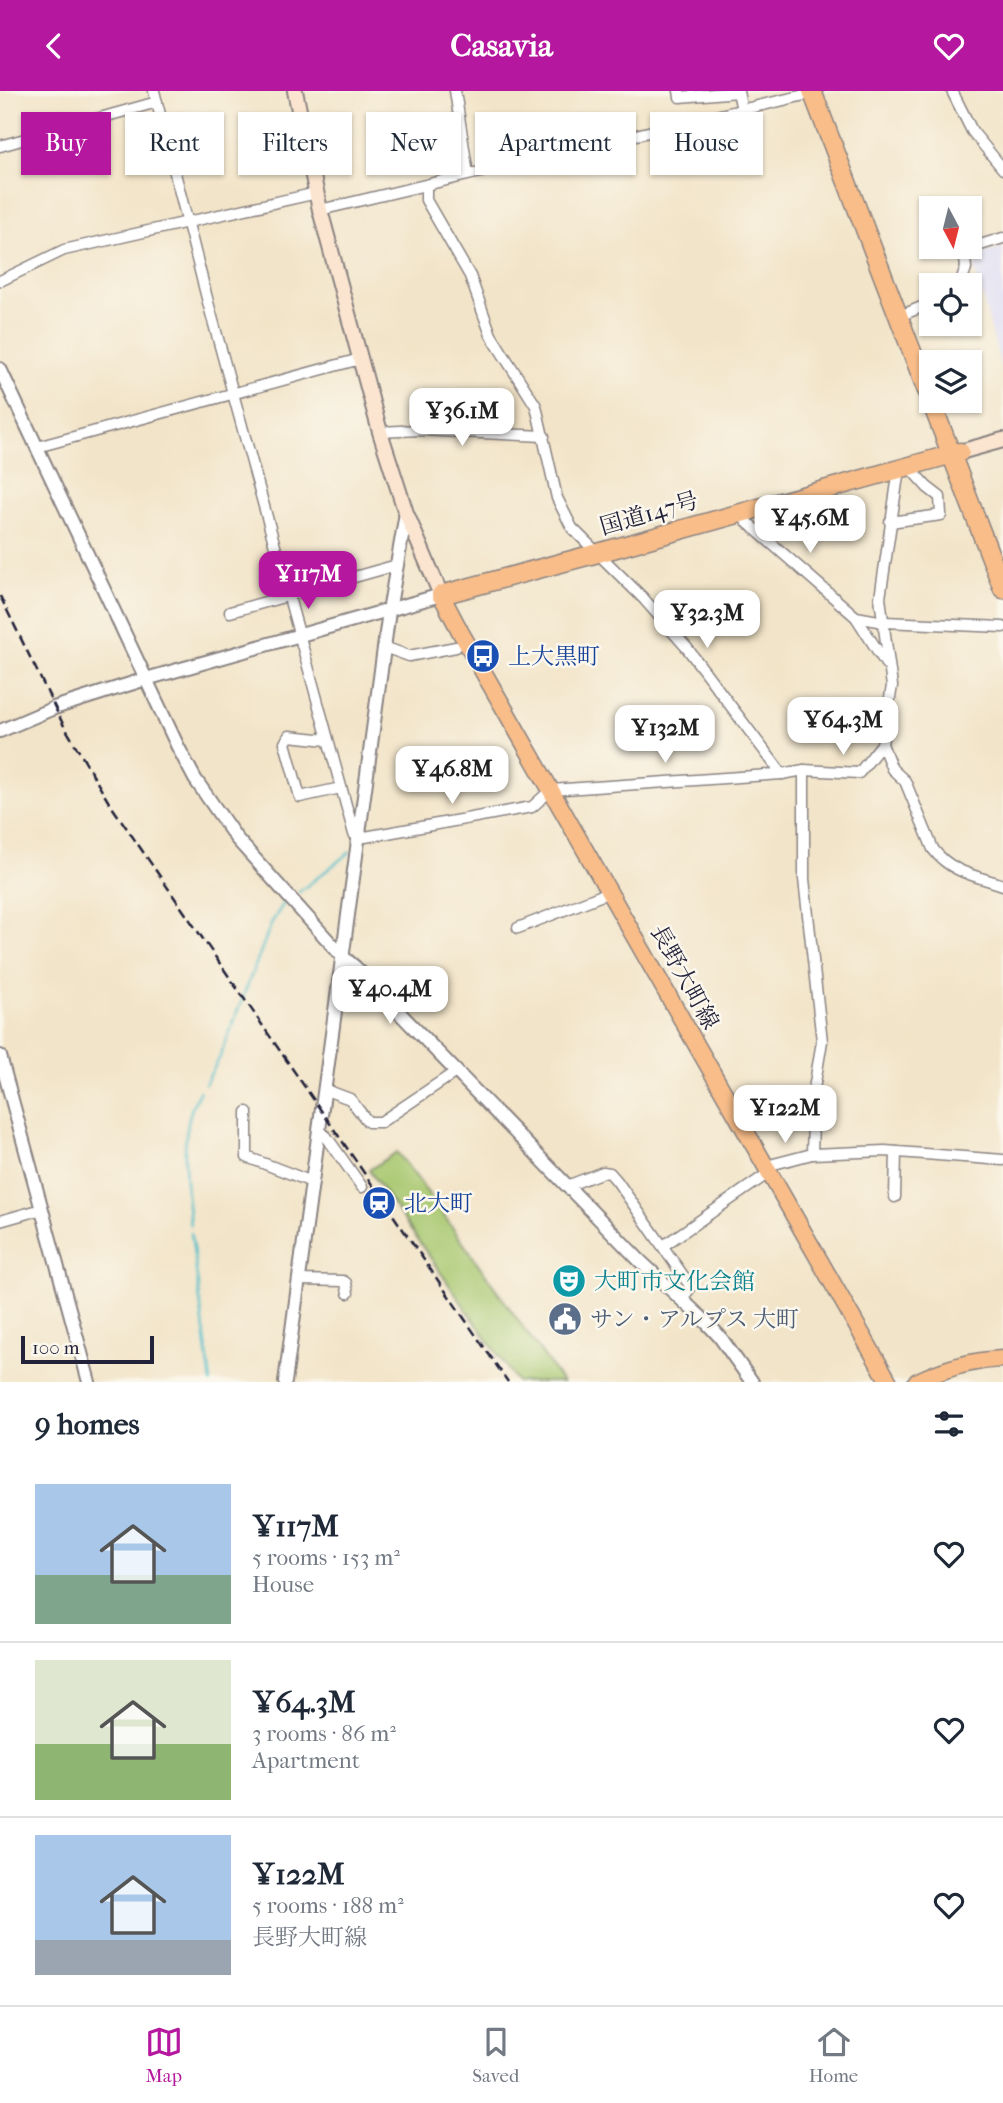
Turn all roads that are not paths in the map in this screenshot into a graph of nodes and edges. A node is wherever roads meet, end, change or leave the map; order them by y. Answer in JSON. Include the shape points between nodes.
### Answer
{"nodes":[{"id":1,"x":153,"y":91,"type":"edge"},
{"id":2,"x":295,"y":91,"type":"edge"},
{"id":3,"x":455,"y":91,"type":"edge"},
{"id":4,"x":679,"y":91,"type":"edge"},
{"id":5,"x":952,"y":91,"type":"edge"},
{"id":6,"x":818,"y":92,"type":"edge"},
{"id":7,"x":157,"y":102,"type":"junction"},
{"id":8,"x":742,"y":110,"type":"junction"},
{"id":9,"x":0,"y":146,"type":"edge"},
{"id":10,"x":1003,"y":169,"type":"edge"},
{"id":11,"x":468,"y":174,"type":"junction"},
{"id":12,"x":426,"y":187,"type":"junction"},
{"id":13,"x":317,"y":193,"type":"junction"},
{"id":14,"x":320,"y":210,"type":"junction"},
{"id":15,"x":186,"y":221,"type":"junction"},
{"id":16,"x":1003,"y":238,"type":"edge"},
{"id":17,"x":964,"y":273,"type":"edge"},
{"id":18,"x":0,"y":281,"type":"edge"},
{"id":19,"x":919,"y":308,"type":"edge"},
{"id":20,"x":908,"y":313,"type":"junction"},
{"id":21,"x":922,"y":350,"type":"edge"},
{"id":22,"x":360,"y":359,"type":"junction"},
{"id":23,"x":0,"y":369,"type":"edge"},
{"id":24,"x":233,"y":394,"type":"junction"},
{"id":25,"x":943,"y":413,"type":"edge"},
{"id":26,"x":380,"y":432,"type":"junction"},
{"id":27,"x":544,"y":436,"type":"junction"},
{"id":28,"x":1003,"y":440,"type":"edge"},
{"id":29,"x":37,"y":447,"type":"junction"},
{"id":30,"x":955,"y":453,"type":"junction"},
{"id":31,"x":903,"y":468,"type":"junction"},
{"id":32,"x":406,"y":513,"type":"junction"},
{"id":33,"x":741,"y":513,"type":"junction"},
{"id":34,"x":890,"y":522,"type":"junction"},
{"id":35,"x":598,"y":554,"type":"junction"},
{"id":36,"x":1003,"y":559,"type":"edge"},
{"id":37,"x":397,"y":565,"type":"junction"},
{"id":38,"x":1003,"y":589,"type":"edge"},
{"id":39,"x":288,"y":595,"type":"junction"},
{"id":40,"x":441,"y":595,"type":"junction"},
{"id":41,"x":389,"y":611,"type":"junction"},
{"id":42,"x":230,"y":612,"type":"dead end"},
{"id":43,"x":856,"y":617,"type":"junction"},
{"id":44,"x":884,"y":622,"type":"junction"},
{"id":45,"x":1003,"y":627,"type":"edge"},
{"id":46,"x":298,"y":635,"type":"junction"},
{"id":47,"x":384,"y":647,"type":"junction"},
{"id":48,"x":456,"y":647,"type":"dead end"},
{"id":49,"x":888,"y":668,"type":"junction"},
{"id":50,"x":146,"y":679,"type":"junction"},
{"id":51,"x":0,"y":731,"type":"edge"},
{"id":52,"x":327,"y":740,"type":"junction"},
{"id":53,"x":882,"y":744,"type":"junction"},
{"id":54,"x":803,"y":770,"type":"junction"},
{"id":55,"x":782,"y":774,"type":"junction"},
{"id":56,"x":341,"y":788,"type":"junction"},
{"id":57,"x":551,"y":790,"type":"junction"},
{"id":58,"x":358,"y":837,"type":"junction"},
{"id":59,"x":1003,"y":885,"type":"edge"},
{"id":60,"x":610,"y":892,"type":"junction"},
{"id":61,"x":518,"y":929,"type":"dead end"},
{"id":62,"x":343,"y":957,"type":"junction"},
{"id":63,"x":0,"y":1056,"type":"edge"},
{"id":64,"x":457,"y":1071,"type":"junction"},
{"id":65,"x":326,"y":1090,"type":"junction"},
{"id":66,"x":247,"y":1112,"type":"dead end"},
{"id":67,"x":319,"y":1132,"type":"junction"},
{"id":68,"x":896,"y":1152,"type":"junction"},
{"id":69,"x":812,"y":1154,"type":"junction"},
{"id":70,"x":1003,"y":1160,"type":"edge"},
{"id":71,"x":768,"y":1169,"type":"junction"},
{"id":72,"x":312,"y":1182,"type":"junction"},
{"id":73,"x":567,"y":1186,"type":"junction"},
{"id":74,"x":362,"y":1187,"type":"dead end"},
{"id":75,"x":895,"y":1197,"type":"dead end"},
{"id":76,"x":42,"y":1209,"type":"junction"},
{"id":77,"x":0,"y":1220,"type":"edge"},
{"id":78,"x":663,"y":1246,"type":"junction"},
{"id":79,"x":299,"y":1280,"type":"junction"},
{"id":80,"x":348,"y":1293,"type":"dead end"},
{"id":81,"x":681,"y":1300,"type":"junction"},
{"id":82,"x":1003,"y":1359,"type":"edge"},
{"id":83,"x":89,"y":1382,"type":"edge"},
{"id":84,"x":285,"y":1382,"type":"edge"},
{"id":85,"x":752,"y":1382,"type":"edge"},
{"id":86,"x":889,"y":1382,"type":"edge"},
{"id":87,"x":916,"y":1382,"type":"edge"}],
"edges":[{"from":1,"to":7,"type":"street"},
{"from":2,"to":13,"type":"main road"},
{"from":3,"to":11,"type":"street"},
{"from":4,"to":8,"type":"street","via":[[680,97],[738,92]]},
{"from":5,"to":10,"type":"street","via":[[972,131]]},
{"from":6,"to":8,"type":"street"},
{"from":6,"to":20,"type":"highway"},
{"from":6,"to":30,"type":"highway"},
{"from":7,"to":9,"type":"street"},
{"from":7,"to":15,"type":"street"},
{"from":8,"to":11,"type":"street"},
{"from":11,"to":12,"type":"street"},
{"from":12,"to":14,"type":"street"},
{"from":12,"to":27,"type":"street","via":[[426,200],[470,276],[491,335],[536,405]]},
{"from":13,"to":14,"type":"main road"},
{"from":13,"to":15,"type":"street"},
{"from":14,"to":22,"type":"main road"},
{"from":15,"to":18,"type":"street","via":[[64,250]]},
{"from":15,"to":24,"type":"street"},
{"from":16,"to":17,"type":"street","via":[[964,250]]},
{"from":19,"to":20,"type":"street"},
{"from":20,"to":21,"type":"highway"},
{"from":22,"to":24,"type":"street"},
{"from":22,"to":26,"type":"main road"},
{"from":23,"to":29,"type":"street"},
{"from":24,"to":29,"type":"street"},
{"from":24,"to":39,"type":"street"},
{"from":25,"to":30,"type":"highway"},
{"from":26,"to":27,"type":"street"},
{"from":26,"to":32,"type":"main road"},
{"from":27,"to":35,"type":"street","via":[[565,516]]},
{"from":28,"to":30,"type":"main road"},
{"from":29,"to":50,"type":"street"},
{"from":30,"to":31,"type":"highway","name":"国道147号"},
{"from":30,"to":36,"type":"highway"},
{"from":30,"to":38,"type":"highway"},
{"from":31,"to":33,"type":"highway","name":"国道147号"},
{"from":31,"to":34,"type":"street"},
{"from":31,"to":34,"type":"street","via":[[940,497],[941,515]]},
{"from":32,"to":37,"type":"street"},
{"from":32,"to":40,"type":"main road"},
{"from":33,"to":35,"type":"highway","name":"国道147号"},
{"from":33,"to":43,"type":"street"},
{"from":34,"to":44,"type":"street","via":[[880,598]]},
{"from":35,"to":40,"type":"highway","name":"国道147号"},
{"from":35,"to":55,"type":"street","via":[[687,648]]},
{"from":37,"to":39,"type":"street"},
{"from":37,"to":41,"type":"street"},
{"from":39,"to":42,"type":"street"},
{"from":39,"to":46,"type":"street"},
{"from":40,"to":41,"type":"street"},
{"from":40,"to":57,"type":"main road","name":"長野大町線"},
{"from":41,"to":46,"type":"street"},
{"from":41,"to":47,"type":"street"},
{"from":43,"to":44,"type":"street"},
{"from":43,"to":49,"type":"street"},
{"from":44,"to":45,"type":"street"},
{"from":44,"to":49,"type":"street"},
{"from":46,"to":50,"type":"street"},
{"from":46,"to":52,"type":"street"},
{"from":47,"to":48,"type":"street","via":[[409,656]]},
{"from":47,"to":58,"type":"street"},
{"from":49,"to":53,"type":"street","via":[[892,686]]},
{"from":50,"to":51,"type":"street","via":[[54,708]]},
{"from":50,"to":62,"type":"street","via":[[211,804]]},
{"from":52,"to":56,"type":"street"},
{"from":52,"to":56,"type":"street","via":[[301,736],[289,737],[285,743],[300,797]]},
{"from":53,"to":54,"type":"street","via":[[859,773]]},
{"from":53,"to":59,"type":"street","via":[[940,858],[966,874]]},
{"from":54,"to":55,"type":"street"},
{"from":54,"to":69,"type":"street","via":[[804,879],[822,1041],[814,1089]]},
{"from":55,"to":57,"type":"street"},
{"from":56,"to":58,"type":"street"},
{"from":57,"to":58,"type":"street","via":[[532,807]]},
{"from":57,"to":60,"type":"main road","name":"長野大町線"},
{"from":58,"to":62,"type":"street"},
{"from":60,"to":61,"type":"street"},
{"from":60,"to":71,"type":"main road","name":"長野大町線"},
{"from":62,"to":64,"type":"street"},
{"from":62,"to":65,"type":"street"},
{"from":63,"to":76,"type":"street"},
{"from":64,"to":65,"type":"street","via":[[375,1123],[368,1122],[350,1099]]},
{"from":64,"to":73,"type":"street"},
{"from":65,"to":67,"type":"street"},
{"from":66,"to":72,"type":"street","via":[[247,1157]]},
{"from":67,"to":72,"type":"street"},
{"from":67,"to":74,"type":"street"},
{"from":68,"to":69,"type":"street"},
{"from":68,"to":70,"type":"street"},
{"from":68,"to":75,"type":"street"},
{"from":69,"to":71,"type":"street"},
{"from":71,"to":78,"type":"street"},
{"from":71,"to":86,"type":"main road","name":"長野大町線"},
{"from":72,"to":79,"type":"street"},
{"from":73,"to":78,"type":"street","via":[[610,1173]]},
{"from":73,"to":81,"type":"street"},
{"from":76,"to":77,"type":"street"},
{"from":76,"to":83,"type":"street"},
{"from":78,"to":81,"type":"street","via":[[691,1287]]},
{"from":79,"to":80,"type":"street","via":[[343,1281]]},
{"from":79,"to":84,"type":"street"},
{"from":81,"to":85,"type":"street","via":[[720,1337]]},
{"from":82,"to":87,"type":"main road","via":[[985,1359]]}]}
